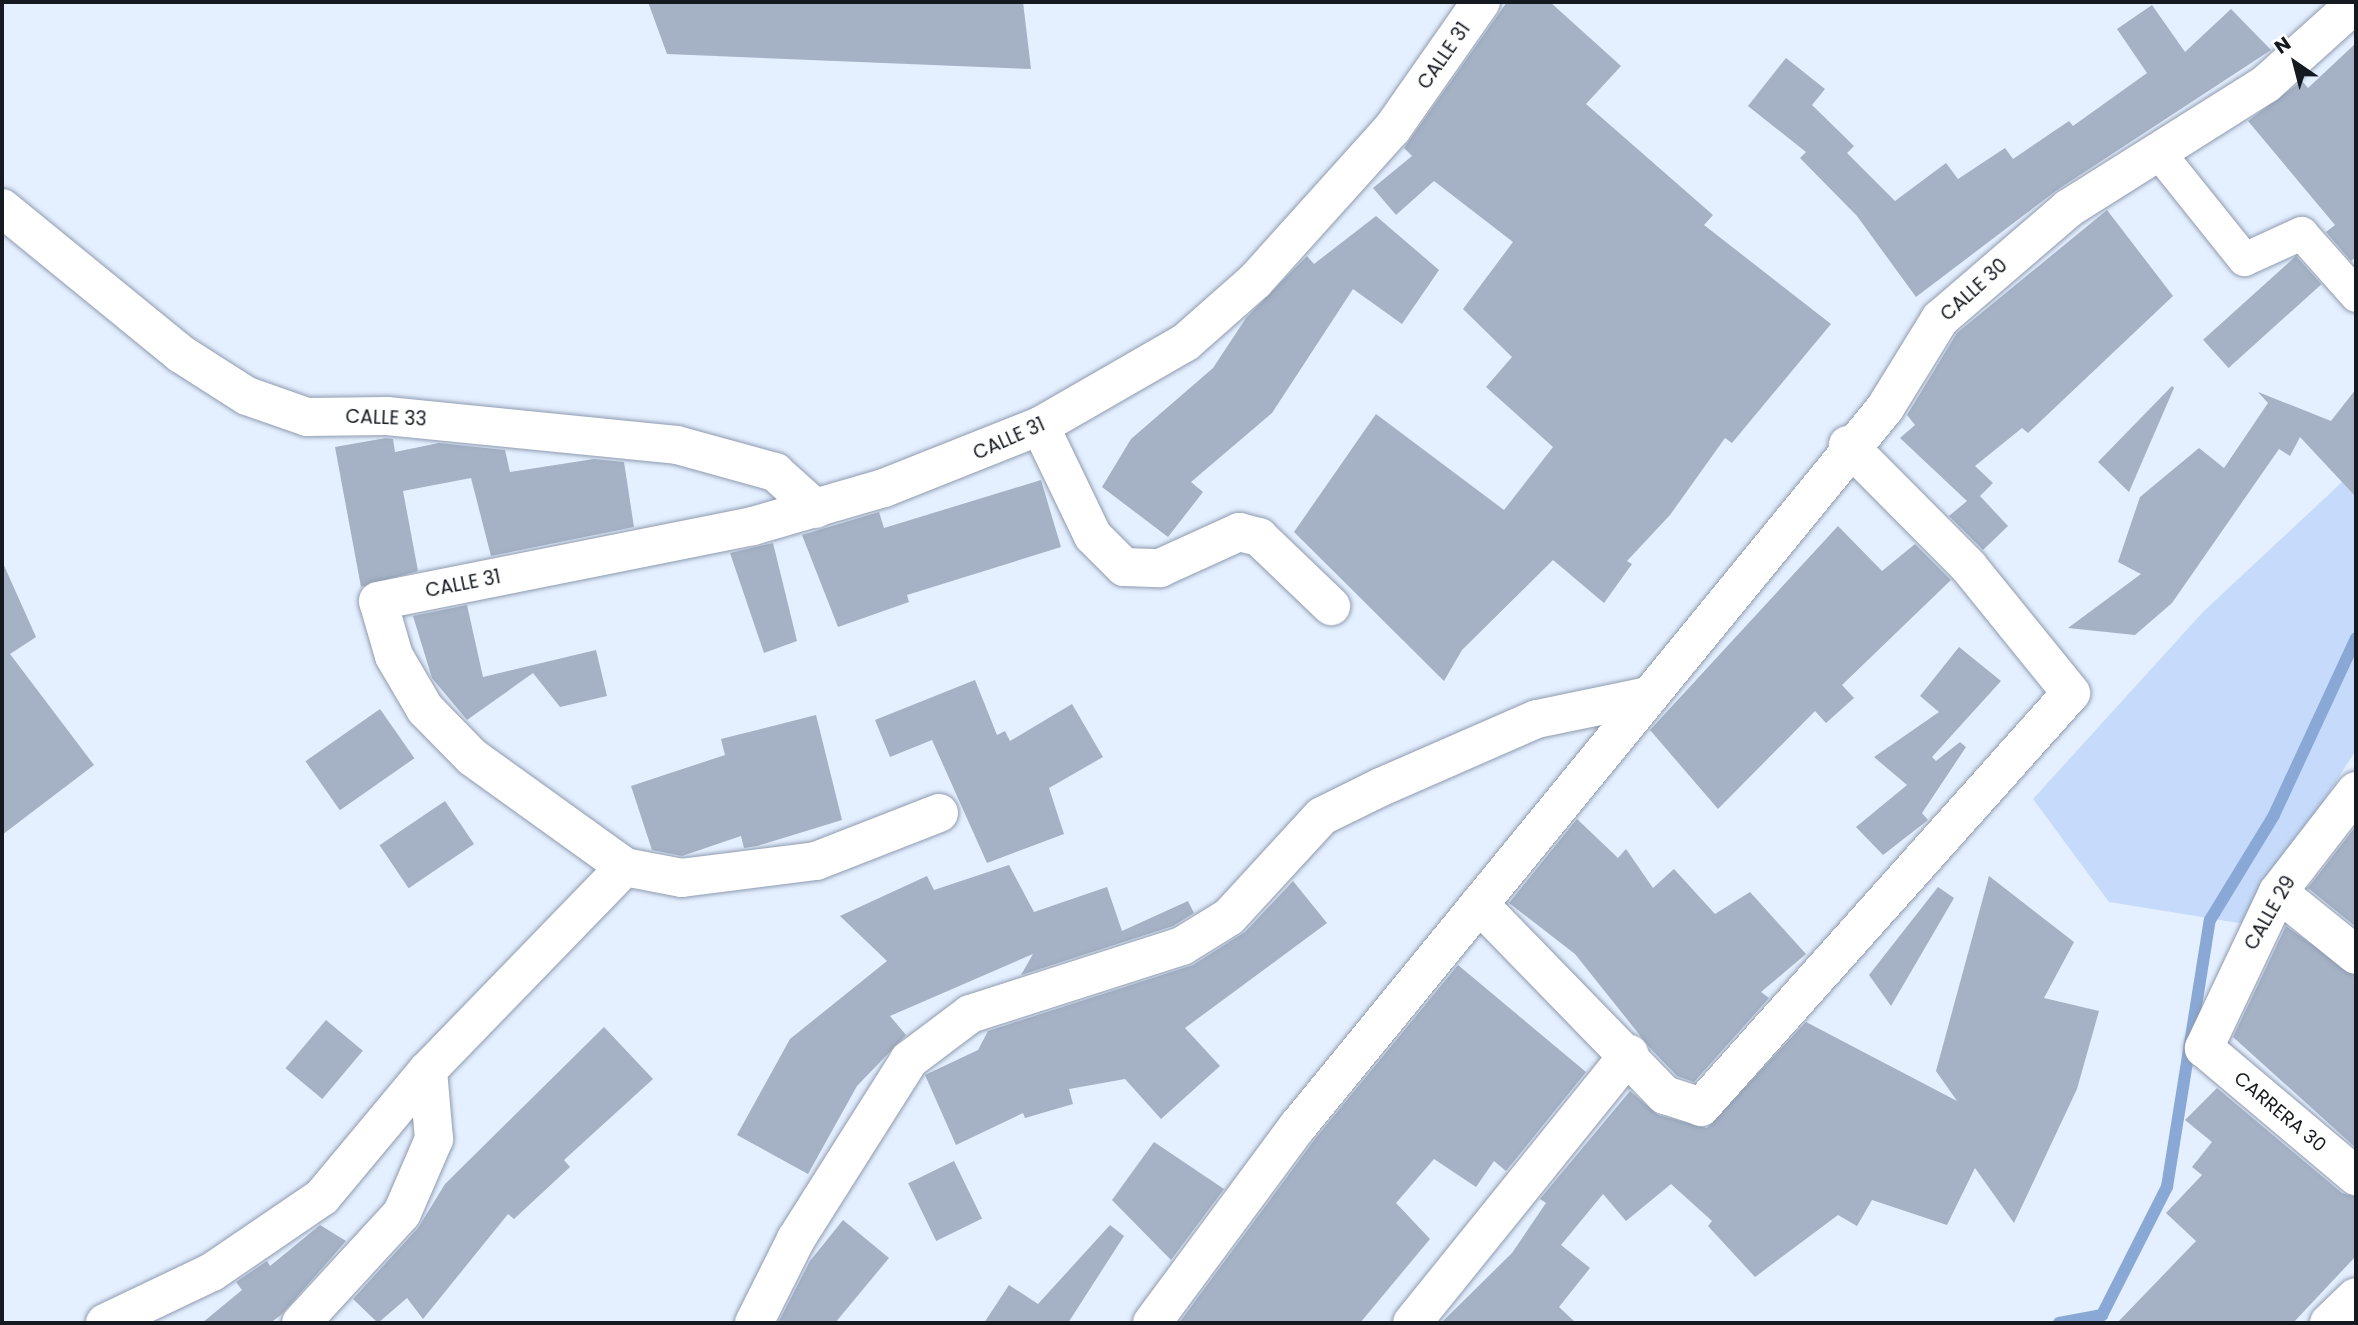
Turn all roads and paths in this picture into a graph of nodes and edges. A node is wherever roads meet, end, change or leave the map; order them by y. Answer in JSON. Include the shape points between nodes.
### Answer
{"nodes":[{"id":1,"x":1481,"y":2,"type":"edge"},
{"id":2,"x":2356,"y":3,"type":"edge"},
{"id":3,"x":2159,"y":153,"type":"junction"},
{"id":4,"x":6,"y":220,"type":"edge"},
{"id":5,"x":2356,"y":295,"type":"edge"},
{"id":6,"x":1040,"y":426,"type":"junction"},
{"id":7,"x":1849,"y":445,"type":"junction"},
{"id":8,"x":816,"y":509,"type":"junction"},
{"id":9,"x":1331,"y":606,"type":"dead end"},
{"id":10,"x":1648,"y":696,"type":"junction"},
{"id":11,"x":2356,"y":791,"type":"edge"},
{"id":12,"x":939,"y":813,"type":"dead end"},
{"id":13,"x":625,"y":867,"type":"junction"},
{"id":14,"x":2278,"y":892,"type":"junction"},
{"id":15,"x":1479,"y":904,"type":"junction"},
{"id":16,"x":2356,"y":955,"type":"edge"},
{"id":17,"x":2204,"y":1048,"type":"joint"},
{"id":18,"x":1629,"y":1054,"type":"junction"},
{"id":19,"x":428,"y":1070,"type":"junction"},
{"id":20,"x":2356,"y":1176,"type":"edge"},
{"id":21,"x":2356,"y":1297,"type":"edge"},
{"id":22,"x":106,"y":1323,"type":"edge"},
{"id":23,"x":301,"y":1323,"type":"edge"},
{"id":24,"x":754,"y":1323,"type":"edge"},
{"id":25,"x":1152,"y":1323,"type":"edge"},
{"id":26,"x":1412,"y":1323,"type":"edge"},
{"id":27,"x":2329,"y":1323,"type":"edge"}],
"edges":[{"from":1,"to":6,"type":"street","name":"CALLE 31","via":[[1392,129],[1255,281],[1186,342]]},
{"from":2,"to":3,"type":"street","name":"CALLE 30","via":[[2297,62]]},
{"from":3,"to":5,"type":"street","via":[[2244,259],[2301,233]]},
{"from":3,"to":7,"type":"street","name":"CALLE 30","via":[[2069,208],[1940,319],[1885,408]]},
{"from":4,"to":8,"type":"street","name":"CALLE 33","via":[[181,354],[247,396],[307,417],[387,416],[689,448],[775,472]]},
{"from":6,"to":8,"type":"street","name":"CALLE 31"},
{"from":6,"to":9,"type":"street","via":[[1093,536],[1124,567],[1160,568],[1239,532],[1259,537]]},
{"from":7,"to":10,"type":"street","name":"CALLE 30"},
{"from":7,"to":18,"type":"street","via":[[1969,567],[2071,693],[1701,1107],[1665,1095]]},
{"from":8,"to":13,"type":"street","name":"CALLE 31","via":[[378,601],[394,656],[425,709],[472,757]]},
{"from":10,"to":15,"type":"street","name":"CALLE 30"},
{"from":10,"to":24,"type":"street","via":[[1537,719],[1381,787],[1322,816],[1229,917],[1182,946],[970,1014],[909,1060],[796,1239]]},
{"from":11,"to":14,"type":"street","name":"CALLE 29"},
{"from":12,"to":13,"type":"street","via":[[816,861],[682,878]]},
{"from":13,"to":19,"type":"street"},
{"from":14,"to":16,"type":"street"},
{"from":14,"to":17,"type":"street","name":"CALLE 29"},
{"from":15,"to":18,"type":"street"},
{"from":15,"to":25,"type":"street","name":"CALLE 30","via":[[1298,1126]]},
{"from":17,"to":20,"type":"street","name":"CARRERA 30"},
{"from":18,"to":26,"type":"street"},
{"from":19,"to":22,"type":"street","via":[[322,1197],[212,1272]]},
{"from":19,"to":23,"type":"street","via":[[434,1139],[402,1213]]},
{"from":21,"to":27,"type":"street"}]}
